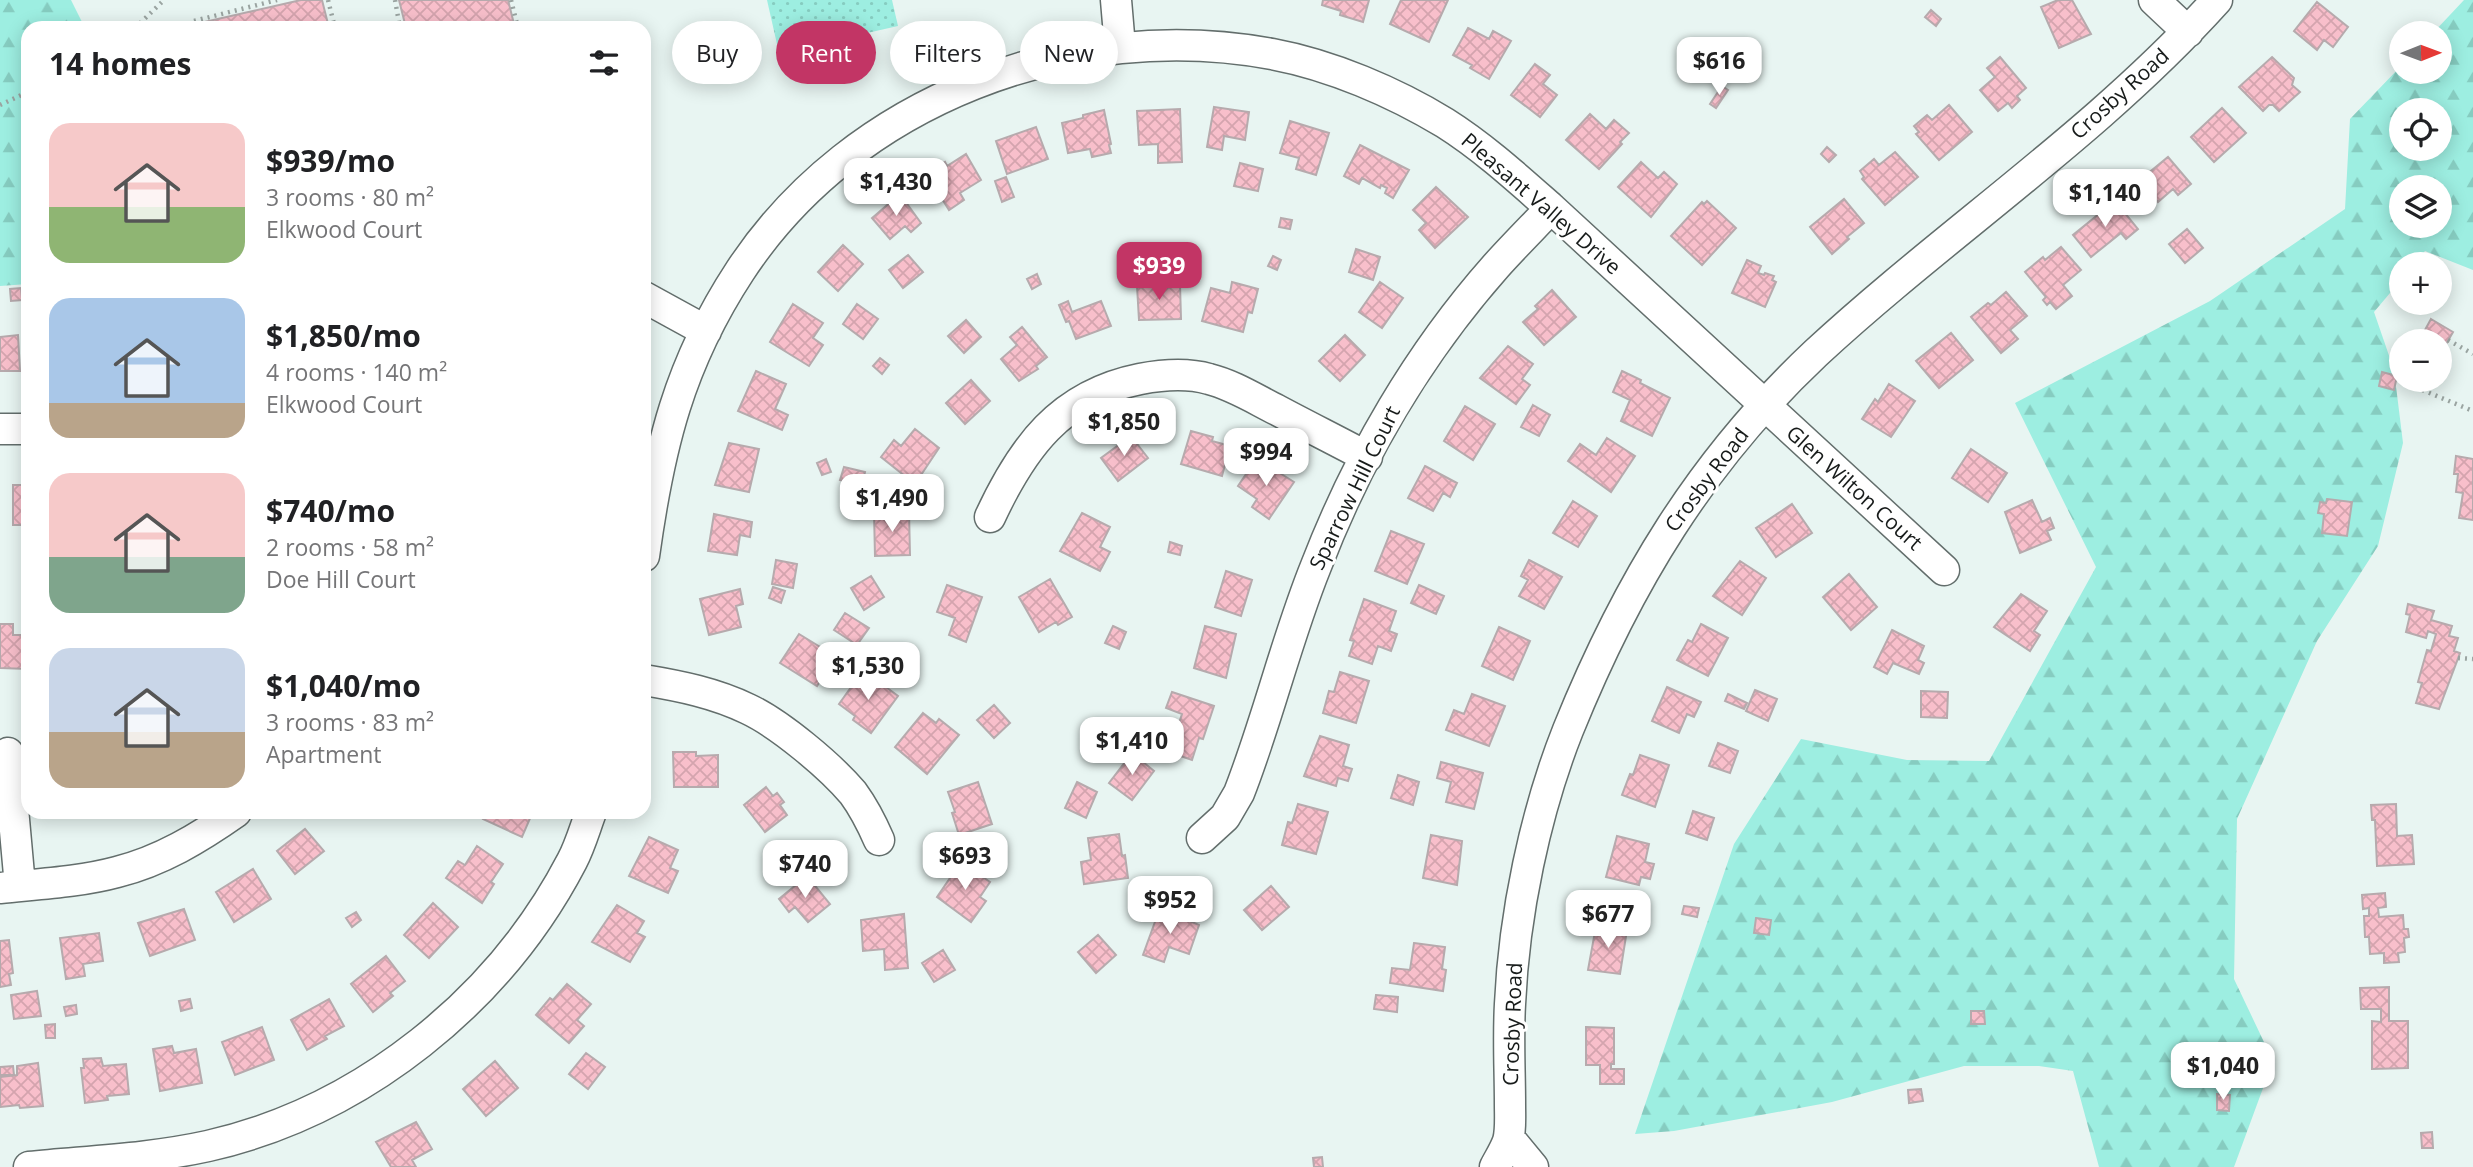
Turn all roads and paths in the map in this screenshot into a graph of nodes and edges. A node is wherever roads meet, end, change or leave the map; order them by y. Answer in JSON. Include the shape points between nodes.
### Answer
{"nodes":[{"id":1,"x":164,"y":0,"type":"edge"},
{"id":2,"x":277,"y":0,"type":"edge"},
{"id":3,"x":328,"y":0,"type":"edge"},
{"id":4,"x":395,"y":0,"type":"edge"},
{"id":5,"x":511,"y":0,"type":"edge"},
{"id":6,"x":1116,"y":0,"type":"edge"},
{"id":7,"x":2154,"y":0,"type":"edge"},
{"id":8,"x":2217,"y":0,"type":"edge"},
{"id":9,"x":266,"y":4,"type":"edge"},
{"id":10,"x":142,"y":21,"type":"edge"},
{"id":11,"x":194,"y":21,"type":"edge"},
{"id":12,"x":333,"y":21,"type":"edge"},
{"id":13,"x":399,"y":21,"type":"edge"},
{"id":14,"x":516,"y":21,"type":"edge"},
{"id":15,"x":2188,"y":32,"type":"junction"},
{"id":16,"x":1120,"y":47,"type":"junction"},
{"id":17,"x":21,"y":95,"type":"edge"},
{"id":18,"x":0,"y":105,"type":"edge"},
{"id":19,"x":1552,"y":208,"type":"junction"},
{"id":20,"x":651,"y":301,"type":"edge"},
{"id":21,"x":706,"y":331,"type":"junction"},
{"id":22,"x":2452,"y":342,"type":"edge"},
{"id":23,"x":2473,"y":354,"type":"edge"},
{"id":24,"x":2427,"y":392,"type":"edge"},
{"id":25,"x":1764,"y":407,"type":"junction"},
{"id":26,"x":2473,"y":411,"type":"edge"},
{"id":27,"x":0,"y":429,"type":"edge"},
{"id":28,"x":21,"y":429,"type":"edge"},
{"id":29,"x":1367,"y":457,"type":"junction"},
{"id":30,"x":651,"y":505,"type":"edge"},
{"id":31,"x":990,"y":517,"type":"dead end"},
{"id":32,"x":1944,"y":570,"type":"dead end"},
{"id":33,"x":2458,"y":657,"type":"dead end"},
{"id":34,"x":2473,"y":659,"type":"edge"},
{"id":35,"x":651,"y":682,"type":"edge"},
{"id":36,"x":8,"y":753,"type":"dead end"},
{"id":37,"x":226,"y":819,"type":"edge"},
{"id":38,"x":588,"y":819,"type":"edge"},
{"id":39,"x":1202,"y":838,"type":"dead end"},
{"id":40,"x":879,"y":840,"type":"dead end"},
{"id":41,"x":10,"y":887,"type":"edge"},
{"id":42,"x":1509,"y":1138,"type":"junction"},
{"id":43,"x":210,"y":1156,"type":"edge"},
{"id":44,"x":164,"y":1160,"type":"edge"},
{"id":45,"x":29,"y":1167,"type":"edge"},
{"id":46,"x":1495,"y":1167,"type":"edge"},
{"id":47,"x":1532,"y":1167,"type":"edge"}],
"edges":[{"from":1,"to":10,"type":"path"},
{"from":2,"to":9,"type":"path"},
{"from":3,"to":12,"type":"path"},
{"from":4,"to":13,"type":"path"},
{"from":5,"to":14,"type":"path"},
{"from":6,"to":16,"type":"street"},
{"from":7,"to":15,"type":"street"},
{"from":8,"to":15,"type":"street","name":"Crosby Road"},
{"from":9,"to":11,"type":"path"},
{"from":15,"to":25,"type":"street","name":"Crosby Road","via":[[2053,154],[1815,354]]},
{"from":16,"to":19,"type":"street","name":"Pleasant Valley Drive","via":[[1224,47],[1333,71],[1444,123]]},
{"from":16,"to":21,"type":"street","name":"Pleasant Valley Drive","via":[[1020,68],[919,108],[872,135],[779,220],[741,270]]},
{"from":17,"to":18,"type":"path"},
{"from":19,"to":25,"type":"street","name":"Pleasant Valley Drive"},
{"from":19,"to":29,"type":"street","name":"Sparrow Hill Court","via":[[1497,265],[1427,354]]},
{"from":20,"to":21,"type":"street"},
{"from":21,"to":30,"type":"street","name":"Pleasant Valley Drive","via":[[681,383]]},
{"from":22,"to":23,"type":"path"},
{"from":24,"to":26,"type":"path"},
{"from":25,"to":32,"type":"street","name":"Glen Wilton Court"},
{"from":25,"to":42,"type":"street","name":"Crosby Road","via":[[1681,509],[1632,589],[1595,663],[1560,750],[1521,907],[1510,1004]]},
{"from":27,"to":28,"type":"street"},
{"from":29,"to":31,"type":"street","via":[[1208,379],[1153,377],[1092,394],[1050,424],[1008,479]]},
{"from":29,"to":39,"type":"street","name":"Sparrow Hill Court","via":[[1315,566],[1239,793],[1225,817]]},
{"from":33,"to":34,"type":"path"},
{"from":35,"to":40,"type":"street","via":[[719,697],[785,733],[853,793]]},
{"from":36,"to":41,"type":"street"},
{"from":37,"to":41,"type":"street","via":[[165,855],[129,868]]},
{"from":38,"to":43,"type":"street","via":[[573,859],[543,911],[506,961],[452,1017],[371,1077],[320,1106]]},
{"from":42,"to":46,"type":"street","name":"Crosby Road"},
{"from":42,"to":47,"type":"street"},
{"from":43,"to":44,"type":"street"},
{"from":44,"to":45,"type":"street"}]}
